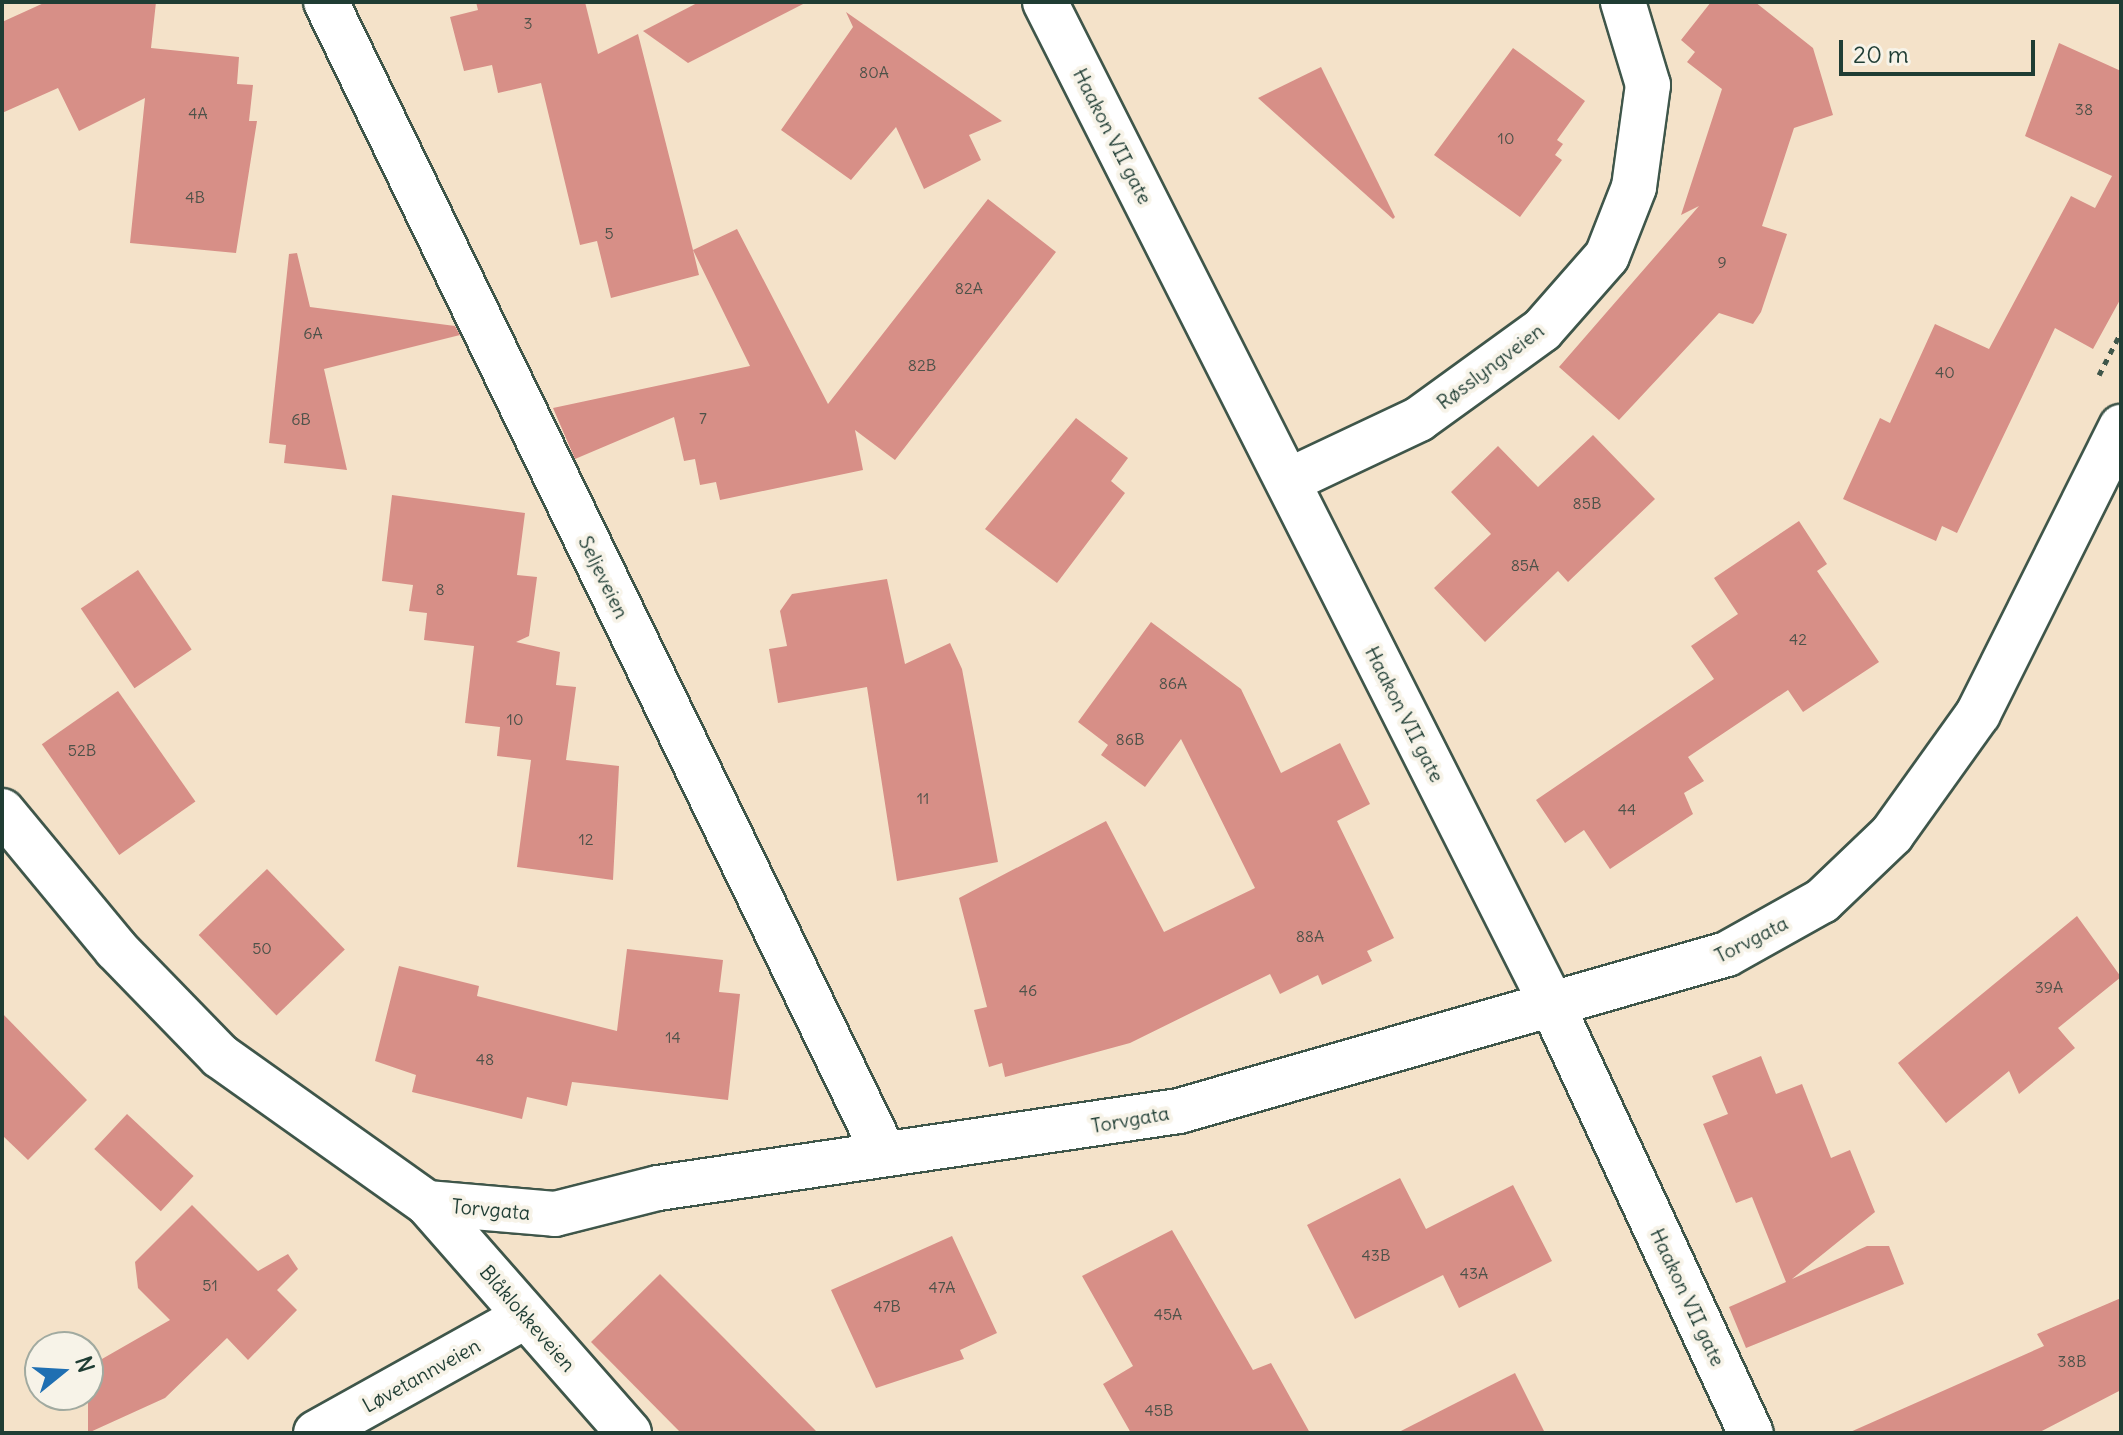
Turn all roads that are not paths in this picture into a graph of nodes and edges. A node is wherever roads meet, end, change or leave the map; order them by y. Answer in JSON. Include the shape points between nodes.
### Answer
{"nodes":[{"id":1,"x":326,"y":2,"type":"edge"},
{"id":2,"x":1045,"y":2,"type":"edge"},
{"id":3,"x":1623,"y":2,"type":"edge"},
{"id":4,"x":2121,"y":427,"type":"edge"},
{"id":5,"x":1288,"y":481,"type":"junction"},
{"id":6,"x":8,"y":833,"type":"edge"},
{"id":7,"x":1553,"y":1007,"type":"junction"},
{"id":8,"x":883,"y":1151,"type":"junction"},
{"id":9,"x":427,"y":1203,"type":"junction"},
{"id":10,"x":526,"y":1316,"type":"junction"},
{"id":11,"x":316,"y":1433,"type":"edge"},
{"id":12,"x":629,"y":1433,"type":"edge"},
{"id":13,"x":1751,"y":1433,"type":"edge"}],
"edges":[{"from":1,"to":8,"type":"street","name":"Seljeveien"},
{"from":2,"to":5,"type":"street","name":"Haakon VII gate"},
{"from":3,"to":5,"type":"street","name":"Røsslyngveien","via":[[1648,85],[1634,187],[1607,256],[1542,330],[1419,419]]},
{"from":4,"to":7,"type":"street","name":"Torvgata","via":[[1978,714],[1892,834],[1822,901],[1727,954]]},
{"from":5,"to":7,"type":"street","name":"Haakon VII gate"},
{"from":6,"to":9,"type":"street","name":"Torvgata","via":[[220,1056]]},
{"from":7,"to":8,"type":"street","name":"Torvgata","via":[[1179,1111]]},
{"from":7,"to":13,"type":"street","name":"Haakon VII gate"},
{"from":8,"to":9,"type":"street","name":"Torvgata","via":[[658,1188],[555,1214]]},
{"from":9,"to":10,"type":"street","name":"Blåklokkeveien"},
{"from":10,"to":11,"type":"street","name":"Løvetannveien"},
{"from":10,"to":12,"type":"street","name":"Blåklokkeveien"}]}
